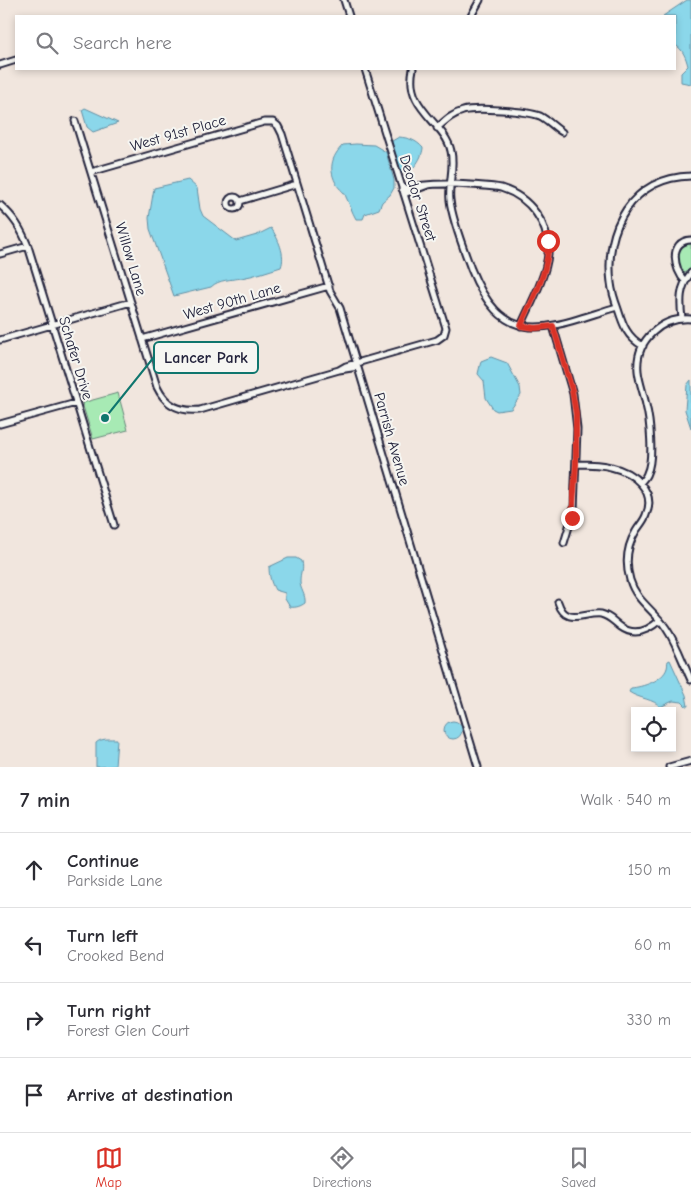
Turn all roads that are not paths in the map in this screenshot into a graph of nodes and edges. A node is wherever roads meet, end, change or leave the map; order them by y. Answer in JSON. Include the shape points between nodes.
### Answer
{"nodes":[{"id":1,"x":344,"y":0,"type":"edge"},
{"id":2,"x":480,"y":0,"type":"edge"},
{"id":3,"x":349,"y":15,"type":"edge"},
{"id":4,"x":472,"y":15,"type":"edge"},
{"id":5,"x":15,"y":60,"type":"edge"},
{"id":6,"x":0,"y":65,"type":"edge"},
{"id":7,"x":365,"y":70,"type":"edge"},
{"id":8,"x":413,"y":70,"type":"edge"},
{"id":9,"x":75,"y":121,"type":"dead end"},
{"id":10,"x":273,"y":122,"type":"joint"},
{"id":11,"x":437,"y":128,"type":"junction"},
{"id":12,"x":562,"y":132,"type":"dead end"},
{"id":13,"x":91,"y":172,"type":"junction"},
{"id":14,"x":691,"y":176,"type":"edge"},
{"id":15,"x":451,"y":183,"type":"junction"},
{"id":16,"x":297,"y":184,"type":"junction"},
{"id":17,"x":403,"y":192,"type":"junction"},
{"id":18,"x":240,"y":201,"type":"dead end"},
{"id":19,"x":0,"y":205,"type":"edge"},
{"id":20,"x":691,"y":240,"type":"edge"},
{"id":21,"x":28,"y":246,"type":"junction"},
{"id":22,"x":0,"y":254,"type":"edge"},
{"id":23,"x":691,"y":273,"type":"edge"},
{"id":24,"x":685,"y":281,"type":"junction"},
{"id":25,"x":329,"y":286,"type":"junction"},
{"id":26,"x":131,"y":302,"type":"junction"},
{"id":27,"x":617,"y":307,"type":"junction"},
{"id":28,"x":682,"y":319,"type":"junction"},
{"id":29,"x":691,"y":319,"type":"edge"},
{"id":30,"x":53,"y":325,"type":"junction"},
{"id":31,"x":521,"y":326,"type":"junction"},
{"id":32,"x":553,"y":326,"type":"junction"},
{"id":33,"x":142,"y":339,"type":"junction"},
{"id":34,"x":0,"y":340,"type":"edge"},
{"id":35,"x":642,"y":346,"type":"junction"},
{"id":36,"x":357,"y":365,"type":"junction"},
{"id":37,"x":76,"y":403,"type":"junction"},
{"id":38,"x":0,"y":424,"type":"edge"},
{"id":39,"x":576,"y":464,"type":"junction"},
{"id":40,"x":640,"y":483,"type":"junction"},
{"id":41,"x":114,"y":525,"type":"dead end"},
{"id":42,"x":564,"y":542,"type":"dead end"},
{"id":43,"x":558,"y":602,"type":"dead end"},
{"id":44,"x":660,"y":620,"type":"junction"},
{"id":45,"x":691,"y":680,"type":"edge"},
{"id":46,"x":691,"y":761,"type":"edge"},
{"id":47,"x":478,"y":767,"type":"edge"},
{"id":48,"x":669,"y":767,"type":"edge"}],
"edges":[{"from":1,"to":3,"type":"street"},
{"from":2,"to":4,"type":"street"},
{"from":5,"to":6,"type":"street"},
{"from":7,"to":17,"type":"street","name":"Deodor Street"},
{"from":8,"to":11,"type":"street","via":[[412,82],[419,105]]},
{"from":9,"to":13,"type":"street","name":"Willow Lane"},
{"from":10,"to":13,"type":"street","name":"West 91st Place"},
{"from":10,"to":16,"type":"street","name":"Parrish Avenue","via":[[282,134]]},
{"from":11,"to":12,"type":"street","via":[[457,113],[478,110],[539,115]]},
{"from":11,"to":15,"type":"street","via":[[451,150]]},
{"from":13,"to":26,"type":"street","name":"Willow Lane"},
{"from":14,"to":27,"type":"street","via":[[669,179],[649,188],[620,218],[613,238],[610,268]]},
{"from":15,"to":17,"type":"street"},
{"from":15,"to":31,"type":"street","via":[[452,210],[480,289],[496,312]]},
{"from":15,"to":31,"type":"street","via":[[509,191],[527,202],[541,220],[548,241],[547,263]]},
{"from":16,"to":18,"type":"street"},
{"from":16,"to":25,"type":"street","name":"Parrish Avenue"},
{"from":17,"to":36,"type":"street","name":"Deodor Street","via":[[446,328],[444,335],[437,340]]},
{"from":19,"to":21,"type":"street","name":"Schafer Drive","via":[[21,228]]},
{"from":20,"to":24,"type":"street","via":[[680,244],[675,254],[677,270]]},
{"from":21,"to":22,"type":"street"},
{"from":21,"to":30,"type":"street","name":"Schafer Drive"},
{"from":23,"to":24,"type":"street"},
{"from":24,"to":28,"type":"street","via":[[680,299]]},
{"from":25,"to":33,"type":"street","name":"West 90th Lane"},
{"from":25,"to":36,"type":"street","name":"Parrish Avenue","via":[[340,308]]},
{"from":26,"to":30,"type":"street"},
{"from":26,"to":33,"type":"street","name":"Willow Lane"},
{"from":27,"to":32,"type":"street"},
{"from":27,"to":35,"type":"street","via":[[627,333]]},
{"from":28,"to":29,"type":"street"},
{"from":28,"to":35,"type":"street","via":[[661,326]]},
{"from":30,"to":34,"type":"street"},
{"from":30,"to":37,"type":"street","name":"Schafer Drive"},
{"from":31,"to":32,"type":"street"},
{"from":32,"to":39,"type":"street","via":[[574,402]]},
{"from":33,"to":36,"type":"street","name":"Willow Lane","via":[[161,396],[177,408],[189,411]]},
{"from":35,"to":40,"type":"street","via":[[638,370],[651,439],[648,470]]},
{"from":36,"to":47,"type":"street","name":"Parrish Avenue"},
{"from":37,"to":38,"type":"street"},
{"from":37,"to":41,"type":"street","name":"Schafer Drive"},
{"from":39,"to":40,"type":"street","via":[[618,468]]},
{"from":39,"to":42,"type":"street","via":[[574,514]]},
{"from":40,"to":44,"type":"street","via":[[648,497],[648,509],[629,546],[628,573],[637,596]]},
{"from":43,"to":44,"type":"street","via":[[566,615],[604,615],[631,631],[647,630]]},
{"from":44,"to":45,"type":"street"},
{"from":46,"to":48,"type":"street"}]}
